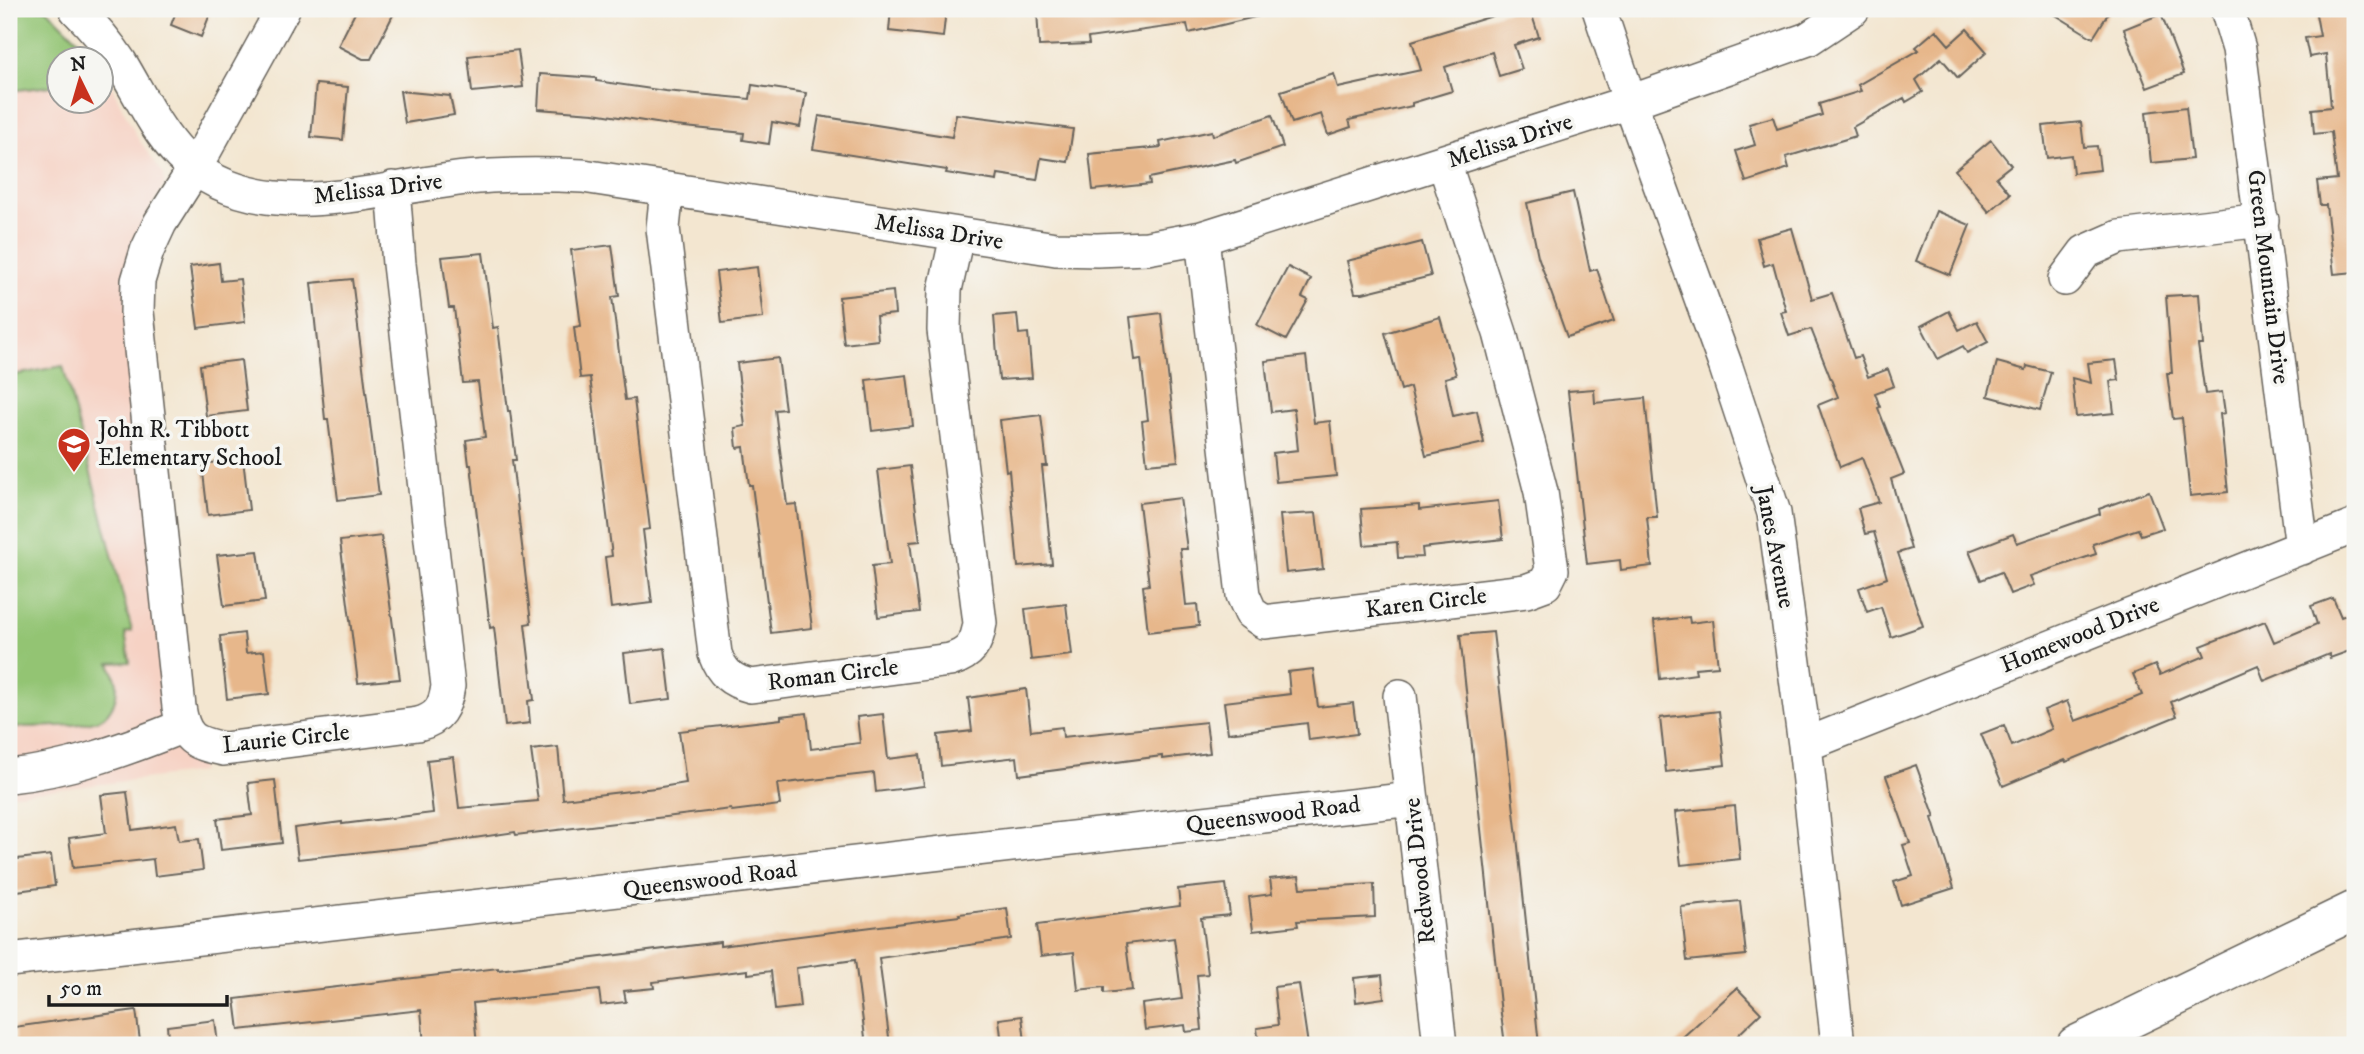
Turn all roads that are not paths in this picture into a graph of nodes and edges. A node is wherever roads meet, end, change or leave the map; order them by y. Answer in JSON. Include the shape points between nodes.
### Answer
{"nodes":[{"id":1,"x":76,"y":9,"type":"edge"},
{"id":2,"x":283,"y":9,"type":"edge"},
{"id":3,"x":1600,"y":9,"type":"edge"},
{"id":4,"x":1853,"y":9,"type":"edge"},
{"id":5,"x":2227,"y":9,"type":"edge"},
{"id":6,"x":1630,"y":102,"type":"junction"},
{"id":7,"x":1444,"y":162,"type":"junction"},
{"id":8,"x":195,"y":168,"type":"junction"},
{"id":9,"x":393,"y":188,"type":"junction"},
{"id":10,"x":667,"y":190,"type":"junction"},
{"id":11,"x":2262,"y":220,"type":"junction"},
{"id":12,"x":957,"y":236,"type":"junction"},
{"id":13,"x":1202,"y":238,"type":"junction"},
{"id":14,"x":2065,"y":279,"type":"dead end"},
{"id":15,"x":2355,"y":526,"type":"edge"},
{"id":16,"x":2302,"y":548,"type":"junction"},
{"id":17,"x":1400,"y":696,"type":"dead end"},
{"id":18,"x":183,"y":726,"type":"junction"},
{"id":19,"x":1805,"y":745,"type":"junction"},
{"id":20,"x":9,"y":776,"type":"edge"},
{"id":21,"x":1412,"y":799,"type":"junction"},
{"id":22,"x":2355,"y":910,"type":"edge"},
{"id":23,"x":9,"y":961,"type":"edge"},
{"id":24,"x":1838,"y":1036,"type":"edge"},
{"id":25,"x":1440,"y":1045,"type":"edge"},
{"id":26,"x":2076,"y":1045,"type":"edge"}],
"edges":[{"from":1,"to":8,"type":"street","name":"Melissa Drive","via":[[103,37],[166,138]]},
{"from":2,"to":8,"type":"street"},
{"from":3,"to":6,"type":"street","name":"Janes Avenue"},
{"from":4,"to":6,"type":"street","name":"Melissa Drive","via":[[1808,39]]},
{"from":5,"to":11,"type":"street","name":"Green Mountain Drive","via":[[2239,49]]},
{"from":6,"to":7,"type":"street","name":"Melissa Drive"},
{"from":6,"to":19,"type":"street","name":"Janes Avenue","via":[[1774,513]]},
{"from":7,"to":13,"type":"street","name":"Melissa Drive"},
{"from":7,"to":13,"type":"street","name":"Karen Circle","via":[[1500,333],[1541,492],[1552,569],[1545,584],[1526,591],[1264,622],[1251,612],[1243,595]]},
{"from":8,"to":9,"type":"street","name":"Melissa Drive","via":[[228,186],[285,199]]},
{"from":8,"to":18,"type":"street","via":[[147,251],[138,281],[137,312]]},
{"from":9,"to":10,"type":"street","name":"Melissa Drive","via":[[530,174],[583,176]]},
{"from":9,"to":18,"type":"street","name":"Laurie Circle","via":[[448,686],[446,701],[431,721],[418,724],[224,748],[191,739]]},
{"from":10,"to":12,"type":"street","name":"Melissa Drive"},
{"from":10,"to":12,"type":"street","name":"Roman Circle","via":[[663,228],[715,654],[728,677],[751,686],[950,660],[964,656],[974,645],[979,623],[944,330],[945,290]]},
{"from":11,"to":14,"type":"street","via":[[2119,237],[2085,252]]},
{"from":11,"to":16,"type":"street","name":"Green Mountain Drive"},
{"from":12,"to":13,"type":"street","name":"Melissa Drive","via":[[1097,250],[1147,248]]},
{"from":15,"to":16,"type":"street","name":"Homewood Drive"},
{"from":16,"to":19,"type":"street","name":"Homewood Drive"},
{"from":17,"to":21,"type":"street","name":"Redwood Drive"},
{"from":18,"to":20,"type":"street","via":[[64,767]]},
{"from":19,"to":24,"type":"street","name":"Janes Avenue"},
{"from":21,"to":23,"type":"street","name":"Queenswood Road"},
{"from":21,"to":25,"type":"street","name":"Redwood Drive"},
{"from":22,"to":26,"type":"highway"}]}
